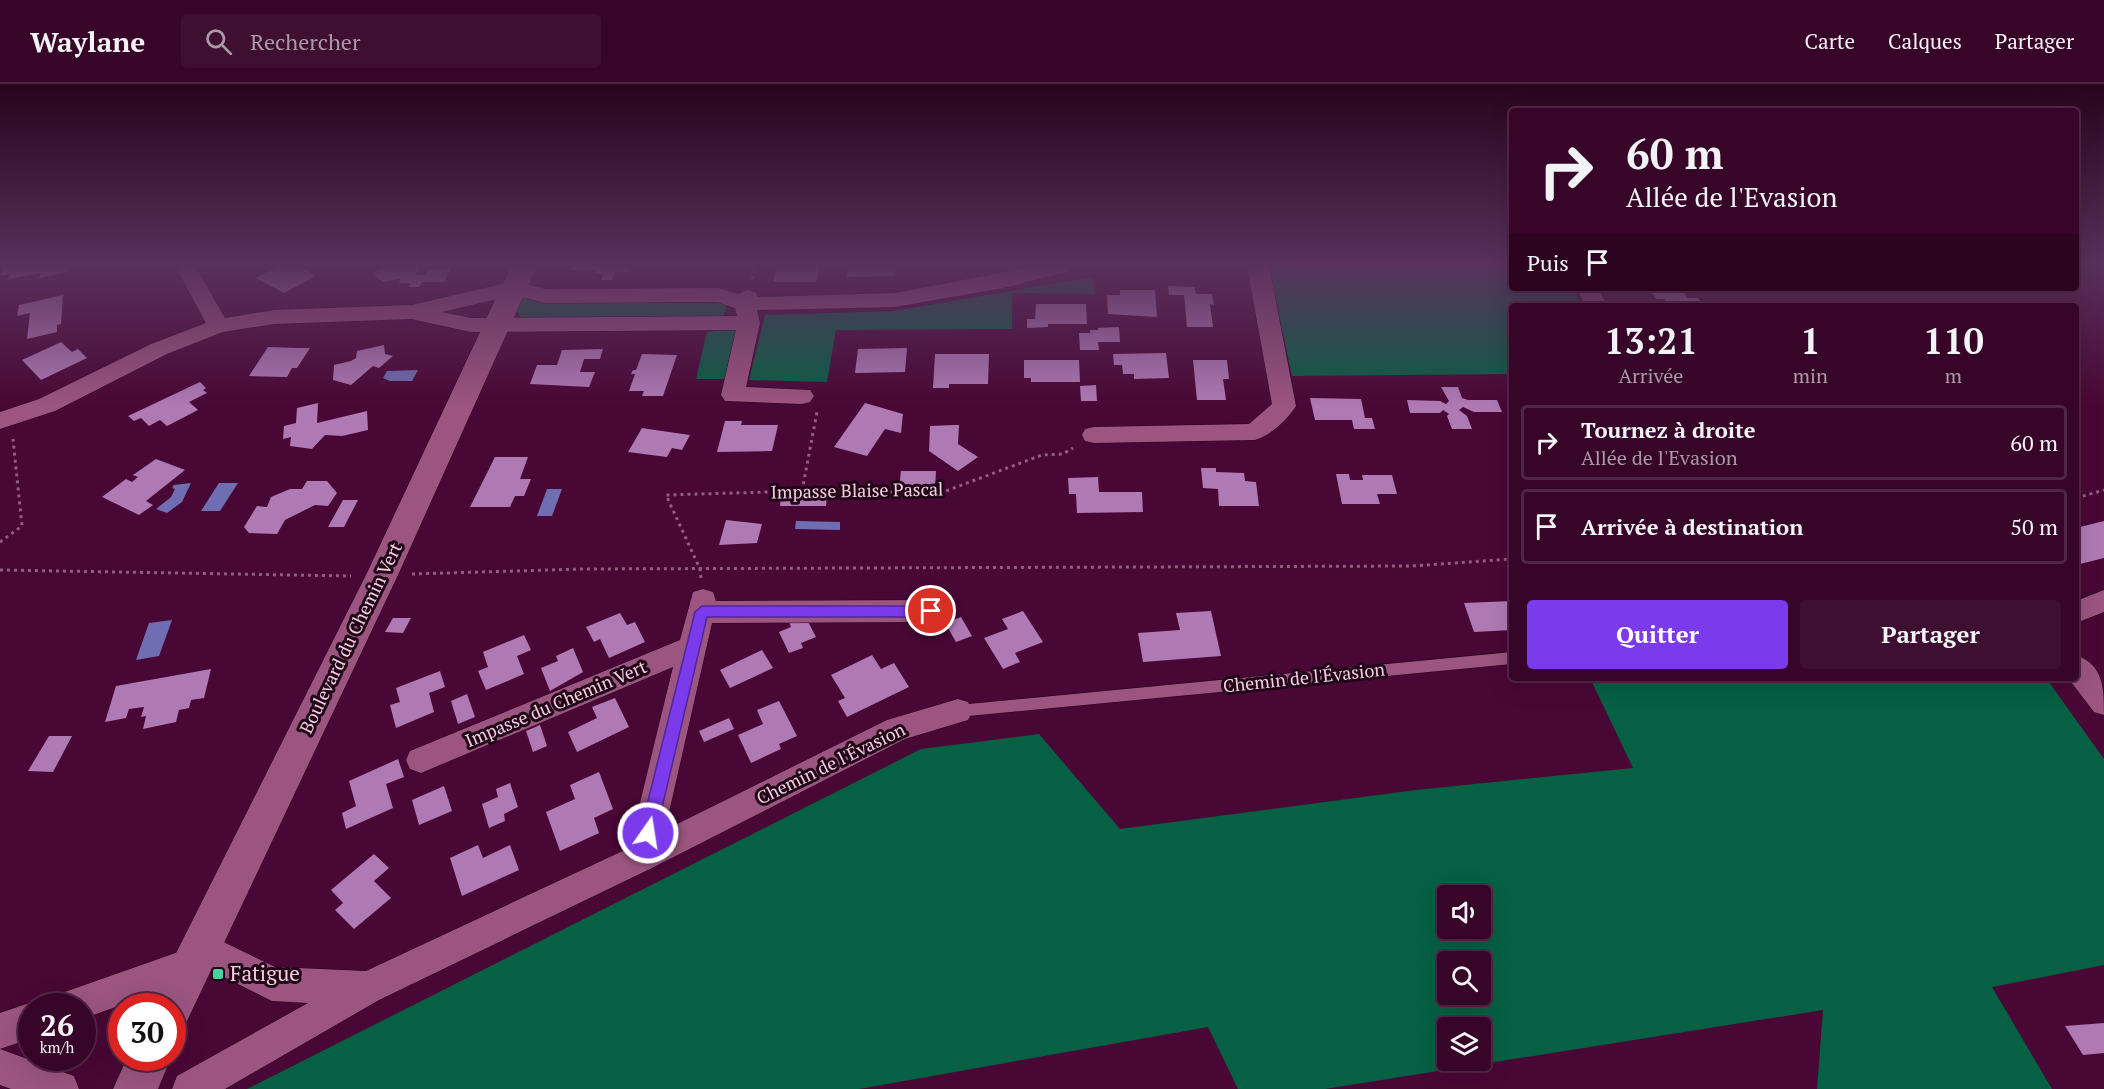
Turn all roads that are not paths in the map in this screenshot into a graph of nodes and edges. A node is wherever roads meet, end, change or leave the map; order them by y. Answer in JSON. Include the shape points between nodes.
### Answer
{"nodes":[{"id":1,"x":212,"y":313,"type":"edge"},
{"id":2,"x":381,"y":313,"type":"edge"},
{"id":3,"x":416,"y":313,"type":"edge"},
{"id":4,"x":502,"y":313,"type":"edge"},
{"id":5,"x":670,"y":313,"type":"edge"},
{"id":6,"x":746,"y":313,"type":"edge"},
{"id":7,"x":1267,"y":313,"type":"edge"},
{"id":8,"x":497,"y":324,"type":"junction"},
{"id":9,"x":219,"y":326,"type":"junction"},
{"id":10,"x":802,"y":396,"type":"road end"},
{"id":11,"x":6,"y":419,"type":"edge"},
{"id":12,"x":1094,"y":435,"type":"road end"},
{"id":13,"x":2104,"y":601,"type":"edge"},
{"id":14,"x":931,"y":611,"type":"dead end"},
{"id":15,"x":2079,"y":611,"type":"edge"},
{"id":16,"x":692,"y":647,"type":"junction"},
{"id":17,"x":1509,"y":658,"type":"edge"},
{"id":18,"x":2079,"y":671,"type":"edge"},
{"id":19,"x":2104,"y":703,"type":"edge"},
{"id":20,"x":958,"y":711,"type":"joint"},
{"id":21,"x":421,"y":760,"type":"dead end"},
{"id":22,"x":643,"y":856,"type":"junction"},
{"id":23,"x":195,"y":955,"type":"junction"},
{"id":24,"x":367,"y":988,"type":"junction"},
{"id":25,"x":178,"y":993,"type":"edge"},
{"id":26,"x":96,"y":996,"type":"edge"},
{"id":27,"x":18,"y":1025,"type":"edge"},
{"id":28,"x":0,"y":1031,"type":"edge"},
{"id":29,"x":0,"y":1067,"type":"edge"},
{"id":30,"x":143,"y":1071,"type":"edge"},
{"id":31,"x":62,"y":1089,"type":"edge"},
{"id":32,"x":135,"y":1089,"type":"edge"},
{"id":33,"x":190,"y":1089,"type":"edge"}],
"edges":[{"from":1,"to":9,"type":"street"},
{"from":2,"to":9,"type":"street","via":[[274,316]]},
{"from":3,"to":8,"type":"street","via":[[471,326]]},
{"from":4,"to":8,"type":"street","name":"Boulevard du Chemin Vert"},
{"from":5,"to":8,"type":"street"},
{"from":6,"to":10,"type":"street","via":[[733,395]]},
{"from":7,"to":12,"type":"street","via":[[1284,406],[1256,432]]},
{"from":8,"to":23,"type":"street","name":"Boulevard du Chemin Vert","via":[[382,575]]},
{"from":9,"to":11,"type":"street","via":[[159,349],[47,405]]},
{"from":13,"to":15,"type":"street"},
{"from":14,"to":16,"type":"street","via":[[702,606]]},
{"from":16,"to":21,"type":"street","name":"Impasse du Chemin Vert"},
{"from":16,"to":22,"type":"street"},
{"from":17,"to":20,"type":"lane","name":"Chemin de l'Évasion"},
{"from":18,"to":19,"type":"street"},
{"from":20,"to":22,"type":"street","name":"Chemin de l'Évasion","via":[[897,729]]},
{"from":22,"to":24,"type":"street","name":"Chemin de l'Évasion"},
{"from":23,"to":24,"type":"street","name":"Chemin de l'Évasion","via":[[272,984]]},
{"from":23,"to":25,"type":"street","name":"Boulevard du Chemin Vert"},
{"from":23,"to":26,"type":"street"},
{"from":24,"to":33,"type":"street","name":"Chemin de l'Évasion"},
{"from":27,"to":28,"type":"street"},
{"from":29,"to":31,"type":"street"},
{"from":30,"to":32,"type":"street"}]}
